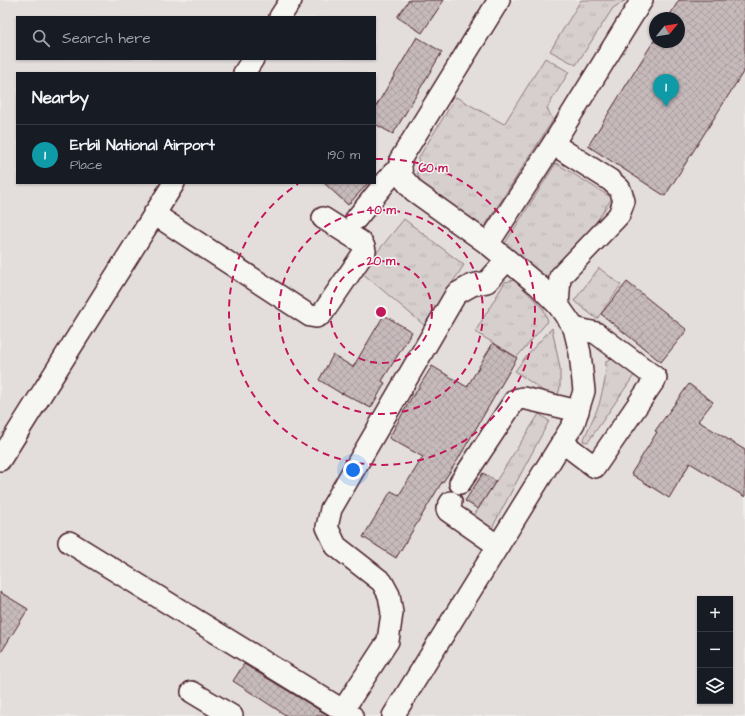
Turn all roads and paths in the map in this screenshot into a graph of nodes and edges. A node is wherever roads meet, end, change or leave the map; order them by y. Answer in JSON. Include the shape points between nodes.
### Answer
{"nodes":[{"id":1,"x":291,"y":0,"type":"edge"},
{"id":2,"x":499,"y":0,"type":"edge"},
{"id":3,"x":642,"y":0,"type":"edge"},
{"id":4,"x":281,"y":16,"type":"edge"},
{"id":5,"x":252,"y":60,"type":"edge"},
{"id":6,"x":245,"y":72,"type":"edge"},
{"id":7,"x":553,"y":144,"type":"junction"},
{"id":8,"x":401,"y":168,"type":"junction"},
{"id":9,"x":173,"y":184,"type":"edge"},
{"id":10,"x":154,"y":214,"type":"junction"},
{"id":11,"x":322,"y":218,"type":"dead end"},
{"id":12,"x":356,"y":220,"type":"dead end"},
{"id":13,"x":488,"y":244,"type":"junction"},
{"id":14,"x":507,"y":260,"type":"junction"},
{"id":15,"x":558,"y":305,"type":"junction"},
{"id":16,"x":574,"y":328,"type":"junction"},
{"id":17,"x":578,"y":411,"type":"junction"},
{"id":18,"x":562,"y":442,"type":"junction"},
{"id":19,"x":0,"y":460,"type":"edge"},
{"id":20,"x":460,"y":483,"type":"dead end"},
{"id":21,"x":451,"y":502,"type":"dead end"},
{"id":22,"x":69,"y":542,"type":"dead end"},
{"id":23,"x":498,"y":546,"type":"junction"},
{"id":24,"x":192,"y":692,"type":"dead end"},
{"id":25,"x":347,"y":713,"type":"edge"},
{"id":26,"x":232,"y":716,"type":"edge"},
{"id":27,"x":393,"y":716,"type":"edge"}],
"edges":[{"from":1,"to":4,"type":"street"},
{"from":2,"to":8,"type":"street","via":[[400,160]]},
{"from":3,"to":7,"type":"street"},
{"from":5,"to":6,"type":"street"},
{"from":7,"to":13,"type":"street"},
{"from":7,"to":15,"type":"street","via":[[610,180],[620,189],[624,201],[619,215],[560,277]]},
{"from":8,"to":12,"type":"street","via":[[393,173]]},
{"from":8,"to":13,"type":"street","via":[[402,177],[414,191]]},
{"from":9,"to":10,"type":"street"},
{"from":10,"to":11,"type":"street","via":[[310,316],[322,314],[364,251],[361,242]]},
{"from":10,"to":19,"type":"street"},
{"from":13,"to":14,"type":"street"},
{"from":14,"to":15,"type":"street"},
{"from":14,"to":25,"type":"street","via":[[487,282],[472,285],[456,294],[330,509],[327,527],[336,546],[382,582],[389,595],[392,613],[388,641]]},
{"from":15,"to":16,"type":"street"},
{"from":16,"to":17,"type":"street","via":[[580,353],[584,391]]},
{"from":16,"to":18,"type":"street","via":[[596,333],[656,378],[595,467]]},
{"from":17,"to":18,"type":"street"},
{"from":17,"to":20,"type":"street","via":[[522,398],[515,400]]},
{"from":18,"to":23,"type":"street"},
{"from":21,"to":23,"type":"street","via":[[448,510]]},
{"from":22,"to":25,"type":"street"},
{"from":23,"to":27,"type":"street"},
{"from":24,"to":26,"type":"street"}]}
